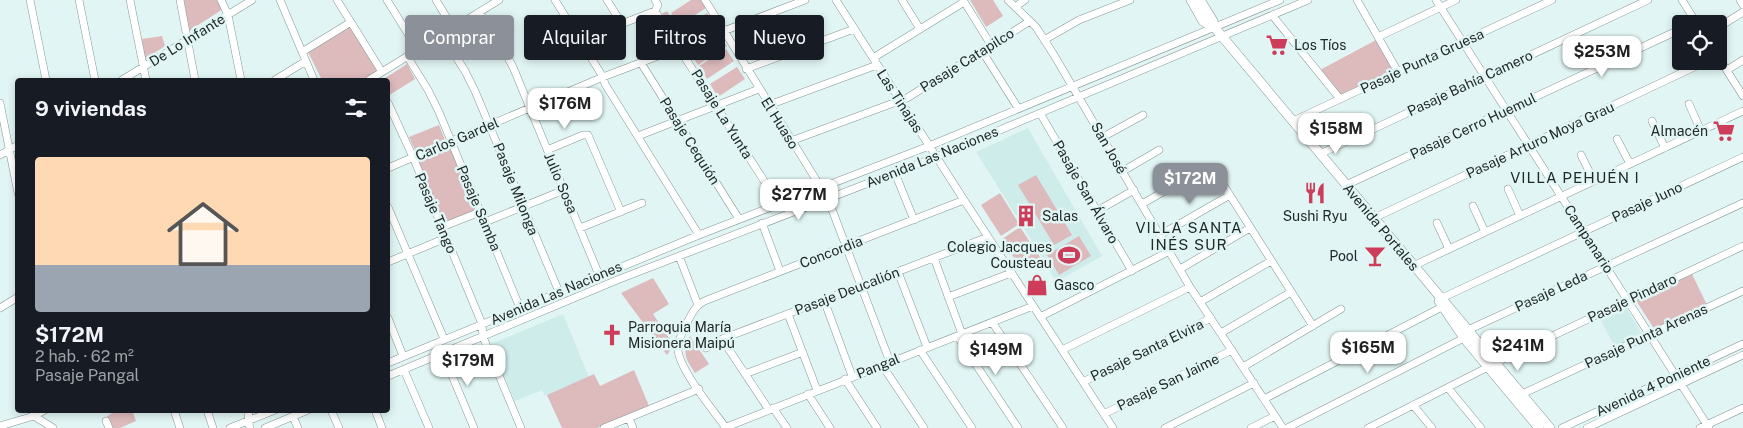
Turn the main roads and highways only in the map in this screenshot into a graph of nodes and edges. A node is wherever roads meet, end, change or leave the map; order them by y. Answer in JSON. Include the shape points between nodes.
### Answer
{"nodes":[{"id":1,"x":1191,"y":0,"type":"edge"},
{"id":2,"x":1200,"y":0,"type":"edge"},
{"id":3,"x":1214,"y":28,"type":"junction"},
{"id":4,"x":1492,"y":365,"type":"junction"},
{"id":5,"x":1539,"y":428,"type":"edge"},
{"id":6,"x":1550,"y":428,"type":"edge"}],
"edges":[{"from":1,"to":3,"type":"main road","name":"Avenida Portales","via":[[1203,21]]},
{"from":2,"to":3,"type":"main road","name":"Avenida Portales"},
{"from":3,"to":4,"type":"main road","name":"Avenida Portales","via":[[1432,288]]},
{"from":4,"to":5,"type":"main road","name":"Avenida Portales"},
{"from":4,"to":6,"type":"main road","name":"Avenida Portales"}]}
